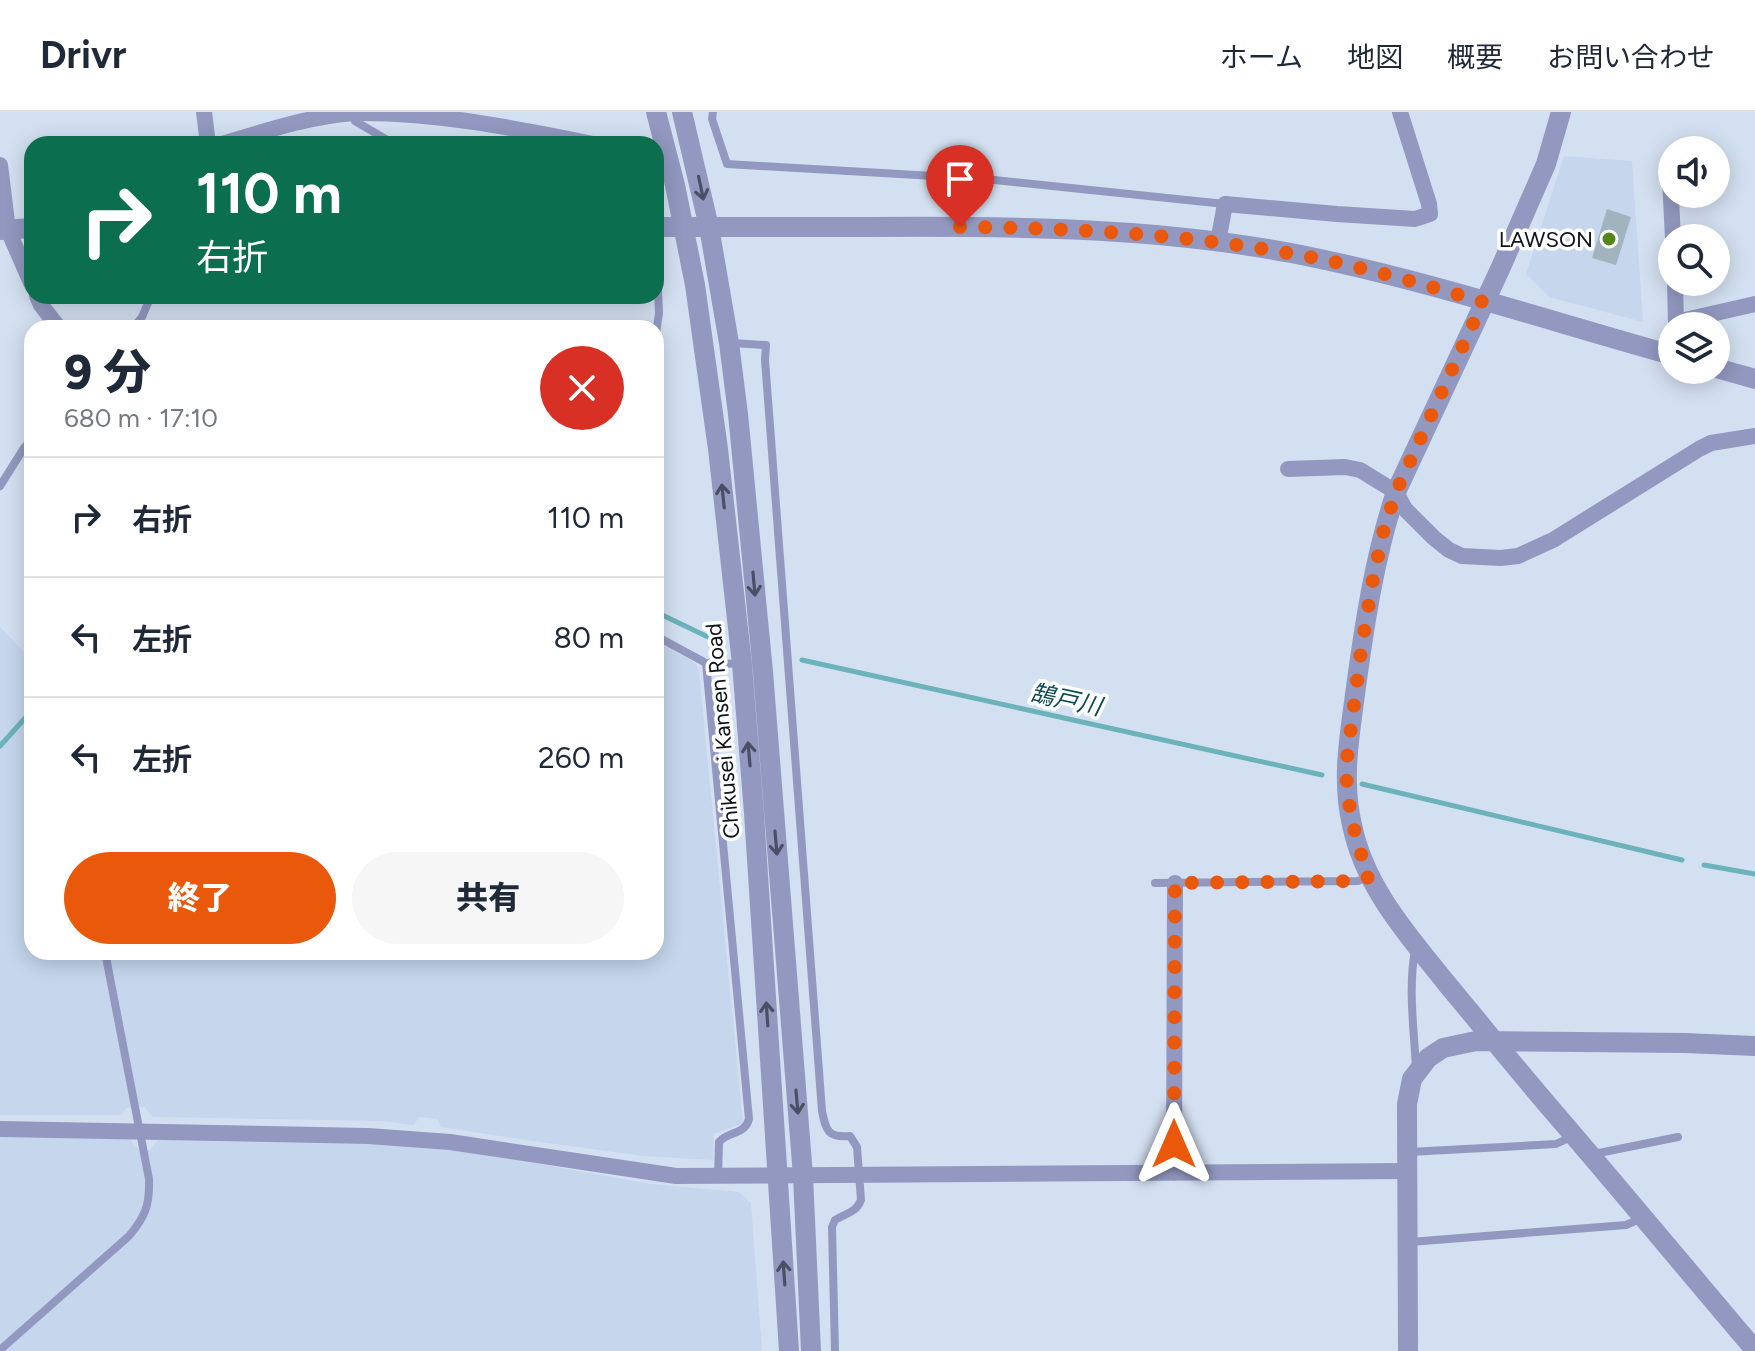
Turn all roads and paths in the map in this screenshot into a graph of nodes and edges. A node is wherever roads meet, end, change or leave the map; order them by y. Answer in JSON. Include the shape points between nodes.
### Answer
{"nodes":[{"id":1,"x":204,"y":112,"type":"edge"},
{"id":2,"x":656,"y":112,"type":"edge"},
{"id":3,"x":682,"y":112,"type":"edge"},
{"id":4,"x":713,"y":112,"type":"edge"},
{"id":5,"x":1402,"y":112,"type":"edge"},
{"id":6,"x":1561,"y":112,"type":"edge"},
{"id":7,"x":353,"y":113,"type":"edge"},
{"id":8,"x":207,"y":136,"type":"edge"},
{"id":9,"x":249,"y":136,"type":"edge"},
{"id":10,"x":380,"y":136,"type":"edge"},
{"id":11,"x":556,"y":136,"type":"edge"},
{"id":12,"x":659,"y":136,"type":"edge"},
{"id":13,"x":664,"y":164,"type":"edge"},
{"id":14,"x":0,"y":165,"type":"edge"},
{"id":15,"x":1225,"y":204,"type":"junction"},
{"id":16,"x":664,"y":227,"type":"edge"},
{"id":17,"x":684,"y":227,"type":"junction"},
{"id":18,"x":709,"y":227,"type":"junction"},
{"id":19,"x":24,"y":229,"type":"edge"},
{"id":20,"x":4,"y":230,"type":"edge"},
{"id":21,"x":1218,"y":242,"type":"junction"},
{"id":22,"x":24,"y":269,"type":"edge"},
{"id":23,"x":1483,"y":302,"type":"junction"},
{"id":24,"x":41,"y":304,"type":"edge"},
{"id":25,"x":1755,"y":304,"type":"edge"},
{"id":26,"x":1723,"y":312,"type":"edge"},
{"id":27,"x":53,"y":320,"type":"edge"},
{"id":28,"x":729,"y":343,"type":"junction"},
{"id":29,"x":1658,"y":349,"type":"edge"},
{"id":30,"x":1730,"y":372,"type":"edge"},
{"id":31,"x":1755,"y":379,"type":"edge"},
{"id":32,"x":1755,"y":436,"type":"edge"},
{"id":33,"x":24,"y":448,"type":"edge"},
{"id":34,"x":1288,"y":469,"type":"dead end"},
{"id":35,"x":0,"y":486,"type":"edge"},
{"id":36,"x":1396,"y":492,"type":"junction"},
{"id":37,"x":664,"y":640,"type":"edge"},
{"id":38,"x":706,"y":663,"type":"junction"},
{"id":39,"x":742,"y":664,"type":"junction"},
{"id":40,"x":788,"y":671,"type":"junction"},
{"id":41,"x":763,"y":672,"type":"junction"},
{"id":42,"x":1369,"y":877,"type":"junction"},
{"id":43,"x":1155,"y":883,"type":"dead end"},
{"id":44,"x":1175,"y":883,"type":"junction"},
{"id":45,"x":1416,"y":945,"type":"junction"},
{"id":46,"x":107,"y":960,"type":"edge"},
{"id":47,"x":1494,"y":1042,"type":"junction"},
{"id":48,"x":1755,"y":1046,"type":"edge"},
{"id":49,"x":1416,"y":1074,"type":"junction"},
{"id":50,"x":0,"y":1129,"type":"edge"},
{"id":51,"x":140,"y":1132,"type":"junction"},
{"id":52,"x":1574,"y":1136,"type":"junction"},
{"id":53,"x":1678,"y":1137,"type":"dead end"},
{"id":54,"x":1589,"y":1155,"type":"junction"},
{"id":55,"x":1406,"y":1161,"type":"junction"},
{"id":56,"x":1174,"y":1173,"type":"junction"},
{"id":57,"x":859,"y":1175,"type":"junction"},
{"id":58,"x":778,"y":1176,"type":"junction"},
{"id":59,"x":803,"y":1176,"type":"junction"},
{"id":60,"x":718,"y":1177,"type":"junction"},
{"id":61,"x":1643,"y":1218,"type":"junction"},
{"id":62,"x":1408,"y":1243,"type":"junction"},
{"id":63,"x":0,"y":1350,"type":"edge"},
{"id":64,"x":1755,"y":1350,"type":"edge"},
{"id":65,"x":789,"y":1351,"type":"edge"},
{"id":66,"x":811,"y":1351,"type":"edge"},
{"id":67,"x":835,"y":1351,"type":"edge"},
{"id":68,"x":1408,"y":1351,"type":"edge"}],
"edges":[{"from":1,"to":8,"type":"street"},
{"from":2,"to":12,"type":"street","name":"Chikusei Kansen Road"},
{"from":3,"to":18,"type":"street","name":"Chikusei Kansen Road","one_way":true},
{"from":4,"to":15,"type":"lane","via":[[727,164],[985,179]]},
{"from":5,"to":15,"type":"street","via":[[1430,214],[1415,219]]},
{"from":6,"to":23,"type":"street","via":[[1546,164]]},
{"from":7,"to":9,"type":"street"},
{"from":7,"to":10,"type":"lane","via":[[355,121]]},
{"from":7,"to":11,"type":"street","via":[[450,116]]},
{"from":13,"to":17,"type":"street","name":"Chikusei Kansen Road"},
{"from":14,"to":20,"type":"street"},
{"from":15,"to":21,"type":"street"},
{"from":16,"to":17,"type":"street"},
{"from":17,"to":18,"type":"street"},
{"from":39,"to":17,"type":"street","name":"Chikusei Kansen Road","one_way":true,"via":[[706,359]]},
{"from":18,"to":21,"type":"street","via":[[1068,229]]},
{"from":18,"to":28,"type":"street","name":"Chikusei Kansen Road"},
{"from":19,"to":20,"type":"street"},
{"from":20,"to":22,"type":"street"},
{"from":21,"to":23,"type":"street","via":[[1368,270]]},
{"from":23,"to":29,"type":"street"},
{"from":23,"to":36,"type":"street"},
{"from":24,"to":27,"type":"street"},
{"from":25,"to":26,"type":"street"},
{"from":28,"to":40,"type":"lane","via":[[766,345]]},
{"from":28,"to":41,"type":"street","name":"Chikusei Kansen Road","one_way":true},
{"from":30,"to":31,"type":"street"},
{"from":32,"to":36,"type":"street","via":[[1699,449],[1553,540],[1518,556],[1462,556],[1449,550],[1405,509]]},
{"from":33,"to":35,"type":"lane"},
{"from":34,"to":36,"type":"street","via":[[1360,470]]},
{"from":36,"to":42,"type":"street","via":[[1373,579],[1346,766],[1351,824]]},
{"from":37,"to":38,"type":"lane"},
{"from":38,"to":39,"type":"lane"},
{"from":38,"to":60,"type":"lane","via":[[749,1119],[746,1127],[719,1142]]},
{"from":58,"to":39,"type":"street","name":"Chikusei Kansen Road","one_way":true},
{"from":40,"to":41,"type":"lane"},
{"from":40,"to":57,"type":"lane","via":[[822,1111],[831,1134],[850,1136],[857,1147]]},
{"from":41,"to":59,"type":"street","name":"Chikusei Kansen Road","one_way":true},
{"from":42,"to":44,"type":"lane"},
{"from":42,"to":45,"type":"street"},
{"from":43,"to":44,"type":"lane"},
{"from":44,"to":56,"type":"street"},
{"from":45,"to":47,"type":"street"},
{"from":45,"to":49,"type":"lane"},
{"from":46,"to":51,"type":"lane"},
{"from":47,"to":48,"type":"street"},
{"from":47,"to":49,"type":"street","via":[[1443,1048]]},
{"from":47,"to":52,"type":"street"},
{"from":49,"to":55,"type":"street","via":[[1407,1104]]},
{"from":50,"to":51,"type":"street"},
{"from":51,"to":60,"type":"street","via":[[427,1139],[658,1175]]},
{"from":51,"to":63,"type":"lane","via":[[150,1194],[144,1218]]},
{"from":52,"to":54,"type":"street"},
{"from":52,"to":55,"type":"lane","via":[[1556,1144]]},
{"from":53,"to":54,"type":"lane"},
{"from":54,"to":61,"type":"street"},
{"from":55,"to":56,"type":"street"},
{"from":55,"to":62,"type":"street"},
{"from":56,"to":57,"type":"street"},
{"from":57,"to":59,"type":"street"},
{"from":57,"to":67,"type":"lane","via":[[858,1207],[832,1227]]},
{"from":58,"to":59,"type":"street"},
{"from":58,"to":60,"type":"street"},
{"from":65,"to":58,"type":"street","name":"Chikusei Kansen Road","one_way":true},
{"from":59,"to":66,"type":"street","name":"Chikusei Kansen Road"},
{"from":61,"to":62,"type":"lane","via":[[1626,1225]]},
{"from":61,"to":64,"type":"street"},
{"from":62,"to":68,"type":"street"}]}
